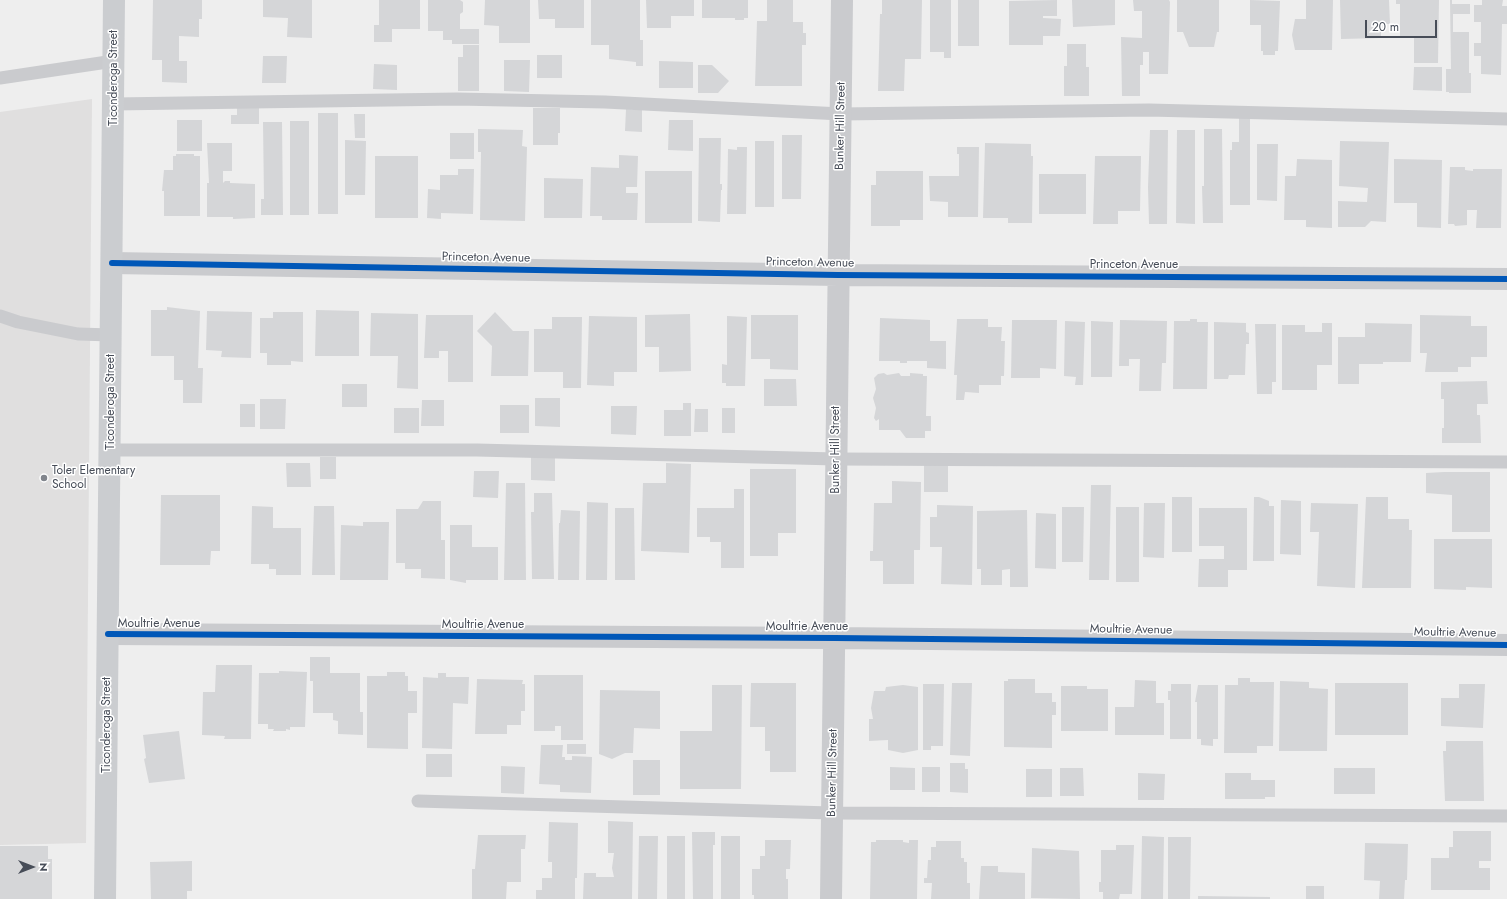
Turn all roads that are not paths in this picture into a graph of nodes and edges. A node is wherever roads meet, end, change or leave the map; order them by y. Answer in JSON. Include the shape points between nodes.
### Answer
{"nodes":[{"id":1,"x":114,"y":0,"type":"edge"},
{"id":2,"x":842,"y":0,"type":"edge"},
{"id":3,"x":114,"y":61,"type":"junction"},
{"id":4,"x":0,"y":78,"type":"edge"},
{"id":5,"x":114,"y":104,"type":"junction"},
{"id":6,"x":841,"y":114,"type":"junction"},
{"id":7,"x":1507,"y":119,"type":"edge"},
{"id":8,"x":112,"y":263,"type":"junction"},
{"id":9,"x":838,"y":274,"type":"junction"},
{"id":10,"x":1507,"y":279,"type":"edge"},
{"id":11,"x":0,"y":316,"type":"edge"},
{"id":12,"x":112,"y":335,"type":"junction"},
{"id":13,"x":111,"y":450,"type":"junction"},
{"id":14,"x":836,"y":459,"type":"junction"},
{"id":15,"x":1507,"y":462,"type":"edge"},
{"id":16,"x":108,"y":634,"type":"junction"},
{"id":17,"x":835,"y":638,"type":"junction"},
{"id":18,"x":1507,"y":645,"type":"edge"},
{"id":19,"x":418,"y":801,"type":"dead end"},
{"id":20,"x":831,"y":813,"type":"junction"},
{"id":21,"x":1507,"y":816,"type":"edge"},
{"id":22,"x":105,"y":899,"type":"edge"},
{"id":23,"x":831,"y":899,"type":"edge"}],
"edges":[{"from":1,"to":3,"type":"street","name":"Ticonderoga Street"},
{"from":2,"to":6,"type":"street","name":"Bunker Hill Street"},
{"from":3,"to":4,"type":"lane"},
{"from":3,"to":5,"type":"street","name":"Ticonderoga Street"},
{"from":5,"to":6,"type":"lane","via":[[464,99],[605,102]]},
{"from":5,"to":8,"type":"street","name":"Ticonderoga Street"},
{"from":6,"to":7,"type":"lane","via":[[1148,110]]},
{"from":6,"to":9,"type":"street","name":"Bunker Hill Street"},
{"from":8,"to":9,"type":"street","name":"Princeton Avenue"},
{"from":8,"to":12,"type":"street","name":"Ticonderoga Street"},
{"from":9,"to":10,"type":"street","name":"Princeton Avenue"},
{"from":9,"to":14,"type":"street","name":"Bunker Hill Street"},
{"from":11,"to":12,"type":"lane","via":[[78,334]]},
{"from":12,"to":13,"type":"street","name":"Ticonderoga Street"},
{"from":13,"to":14,"type":"lane","via":[[477,450]]},
{"from":13,"to":16,"type":"street","name":"Ticonderoga Street"},
{"from":14,"to":15,"type":"lane"},
{"from":14,"to":17,"type":"street","name":"Bunker Hill Street"},
{"from":16,"to":17,"type":"street","name":"Moultrie Avenue"},
{"from":16,"to":22,"type":"street","name":"Ticonderoga Street"},
{"from":17,"to":18,"type":"street","name":"Moultrie Avenue"},
{"from":17,"to":20,"type":"street","name":"Bunker Hill Street"},
{"from":19,"to":20,"type":"lane"},
{"from":20,"to":21,"type":"lane"},
{"from":20,"to":23,"type":"street","name":"Bunker Hill Street"}]}
